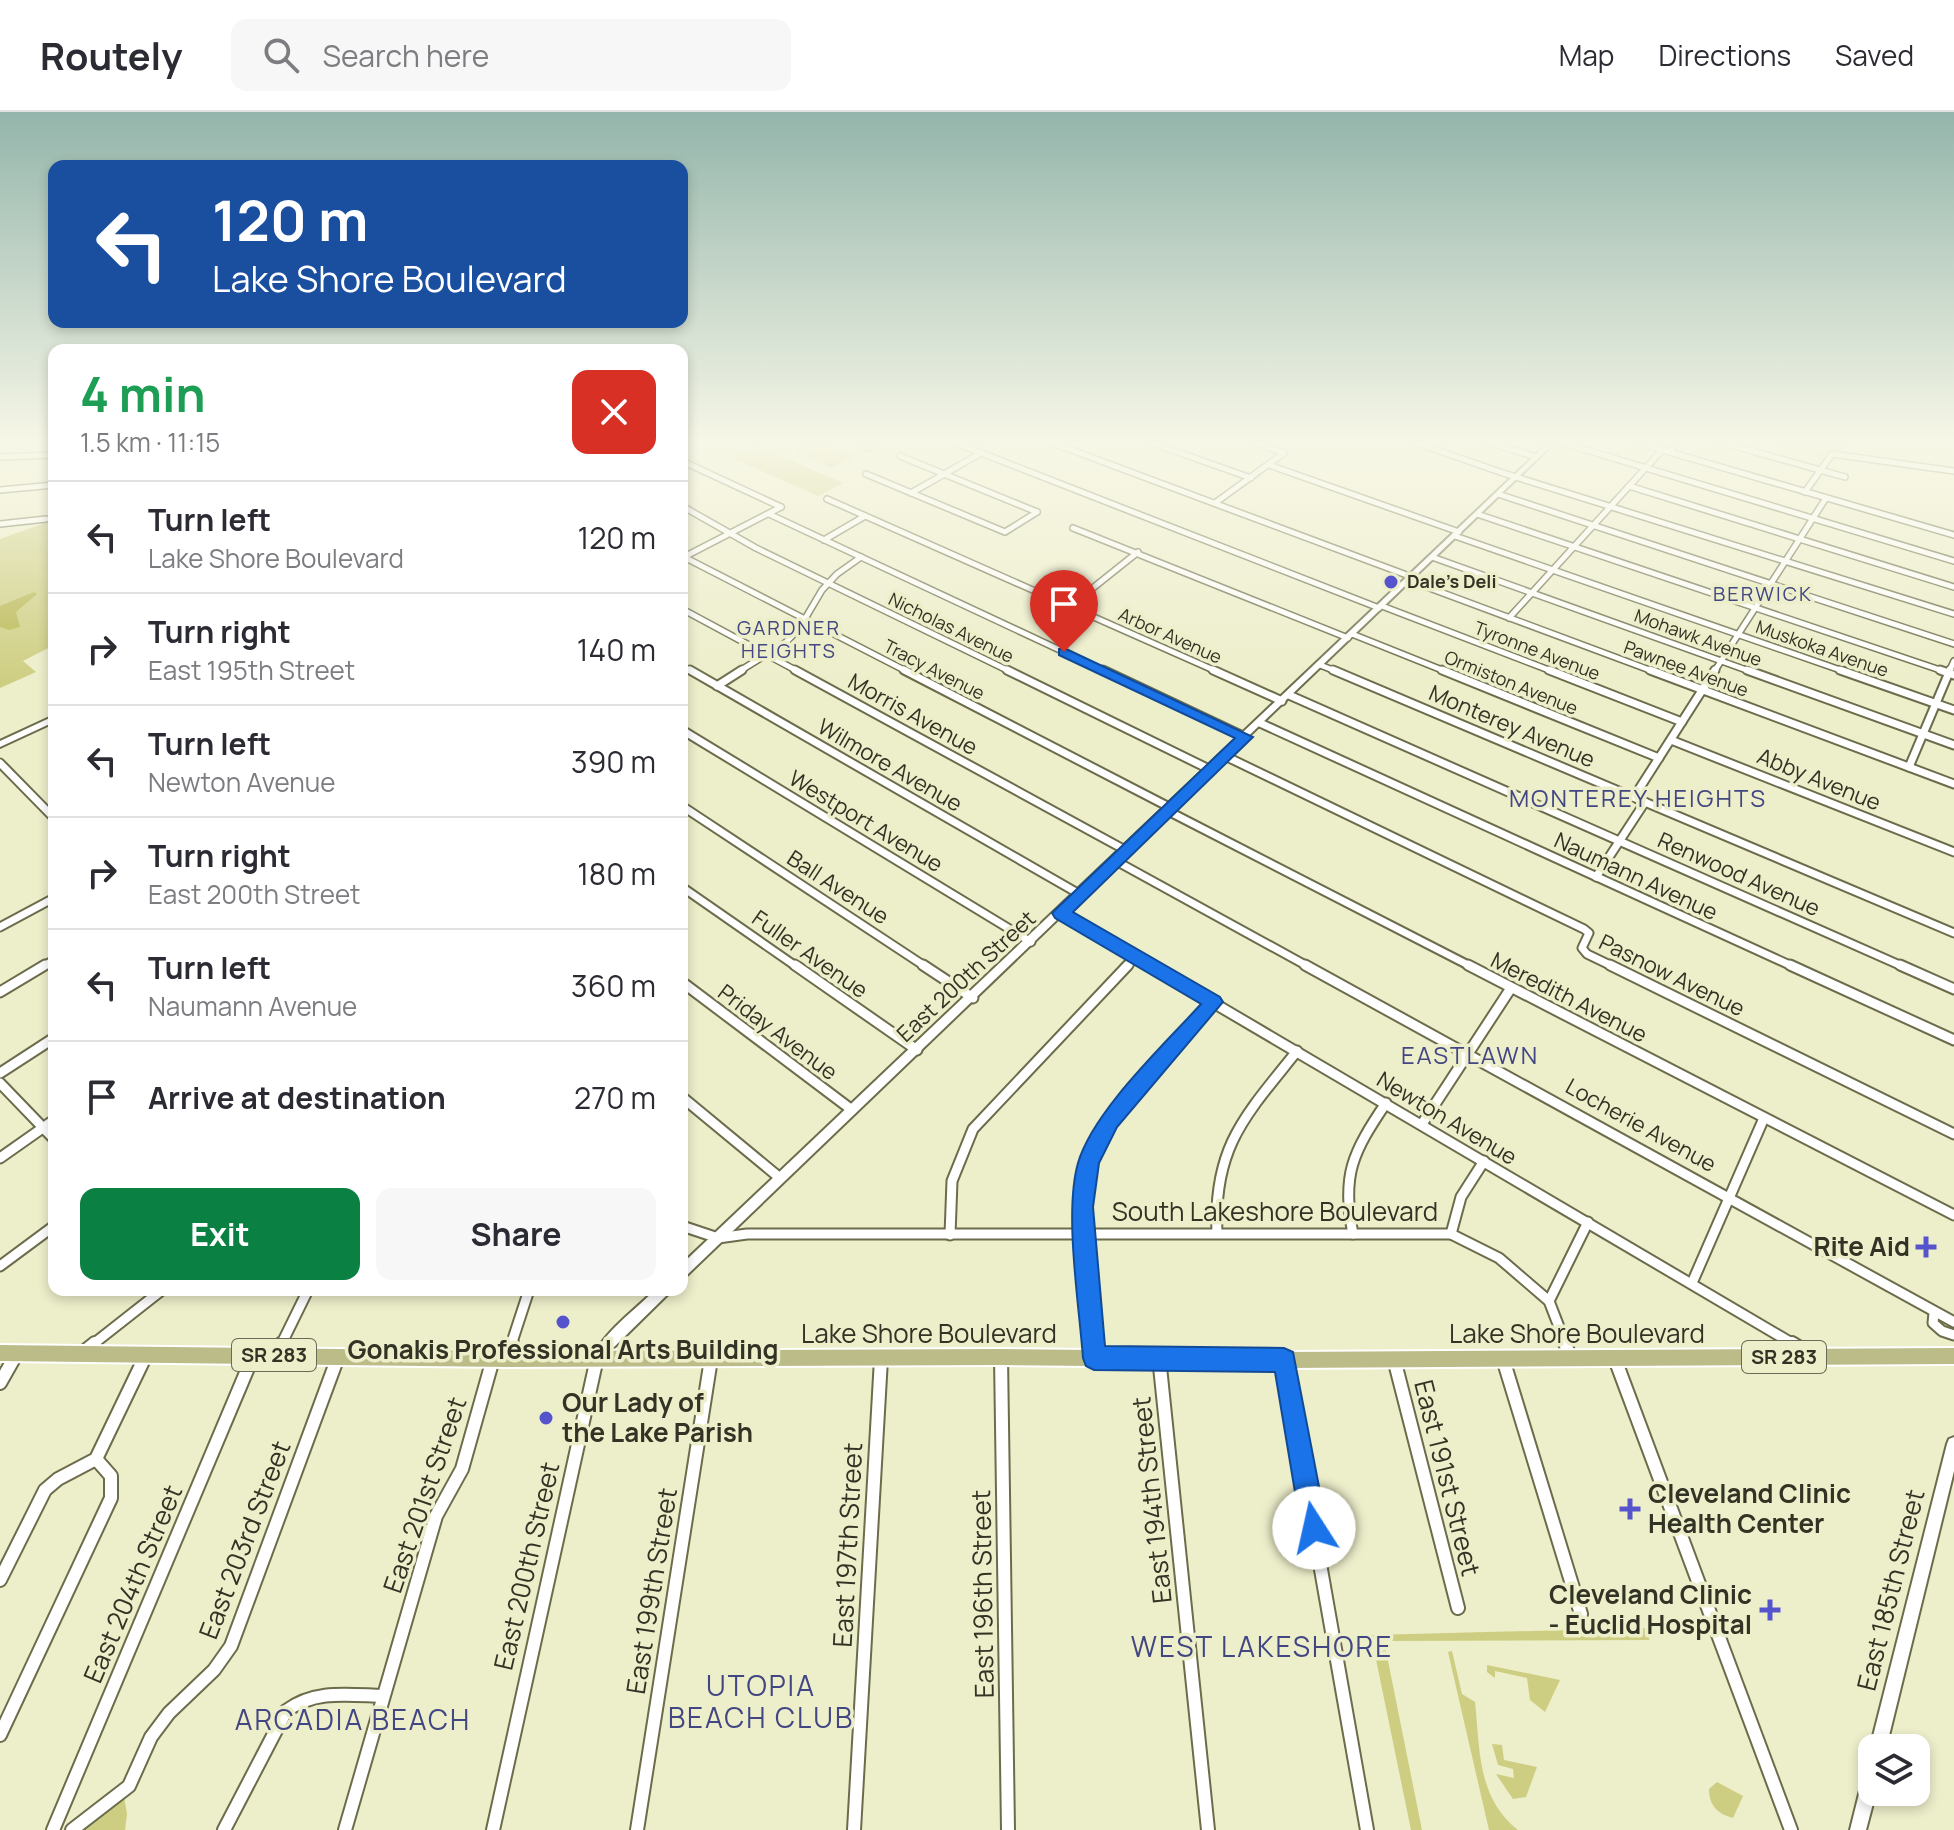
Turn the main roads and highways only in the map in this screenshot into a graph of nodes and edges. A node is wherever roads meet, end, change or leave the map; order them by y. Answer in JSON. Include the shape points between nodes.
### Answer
{"nodes":[{"id":1,"x":8,"y":1353,"type":"edge"},
{"id":2,"x":1954,"y":1356,"type":"edge"}],
"edges":[{"from":1,"to":2,"type":"main road","name":"Lake Shore Boulevard","number":"SR 283","via":[[500,1359]]}]}
